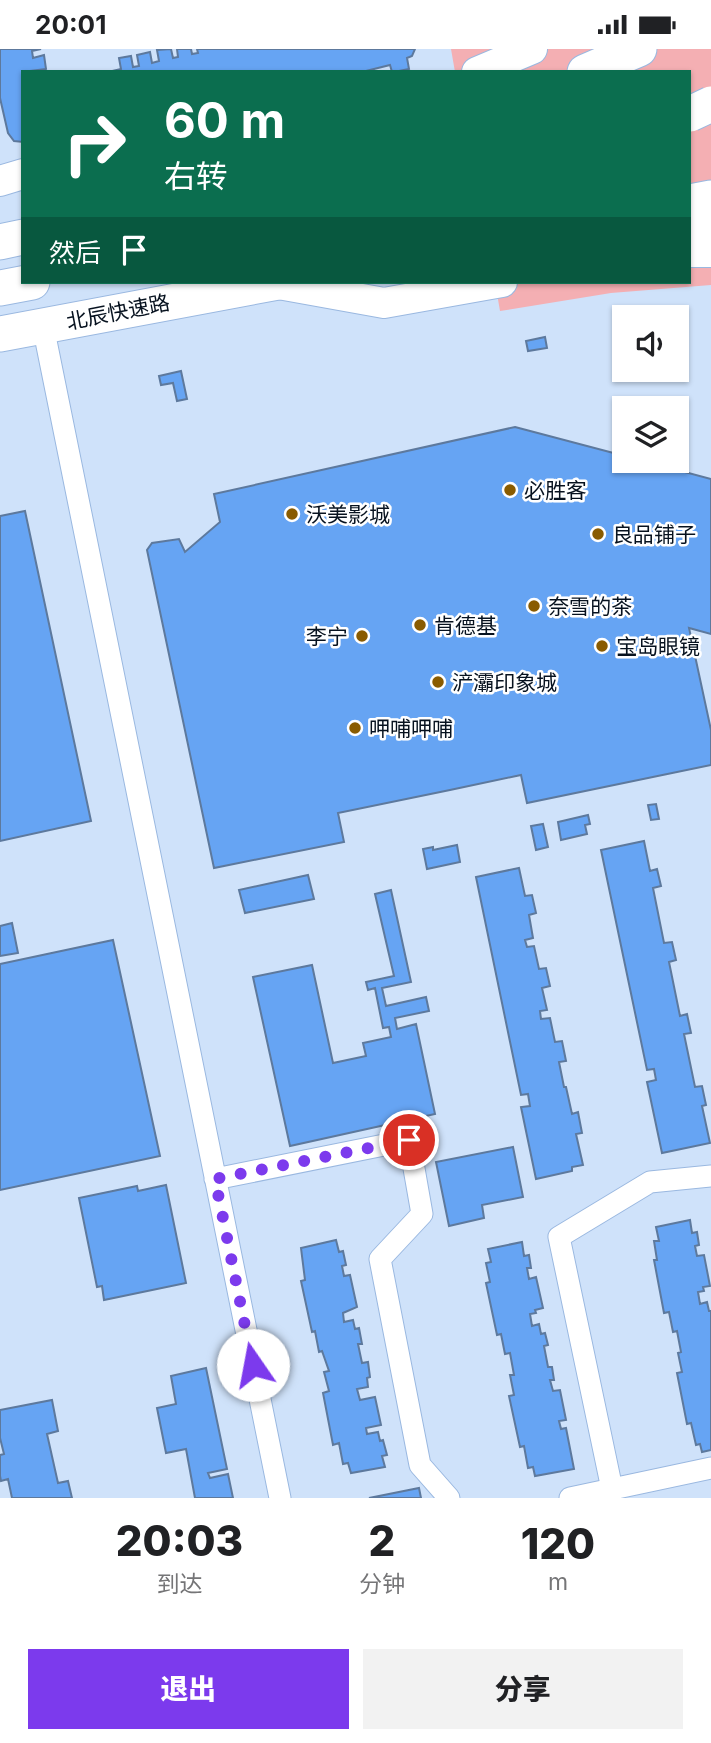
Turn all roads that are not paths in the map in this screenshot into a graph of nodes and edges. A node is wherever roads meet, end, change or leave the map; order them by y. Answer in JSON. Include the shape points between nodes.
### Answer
{"nodes":[{"id":1,"x":532,"y":49,"type":"edge"},
{"id":2,"x":639,"y":49,"type":"edge"},
{"id":3,"x":482,"y":70,"type":"edge"},
{"id":4,"x":590,"y":70,"type":"edge"},
{"id":5,"x":711,"y":104,"type":"edge"},
{"id":6,"x":691,"y":112,"type":"edge"},
{"id":7,"x":21,"y":175,"type":"edge"},
{"id":8,"x":0,"y":181,"type":"edge"},
{"id":9,"x":711,"y":198,"type":"edge"},
{"id":10,"x":691,"y":202,"type":"edge"},
{"id":11,"x":711,"y":228,"type":"edge"},
{"id":12,"x":691,"y":229,"type":"edge"},
{"id":13,"x":21,"y":237,"type":"edge"},
{"id":14,"x":0,"y":242,"type":"edge"},
{"id":15,"x":691,"y":252,"type":"edge"},
{"id":16,"x":711,"y":252,"type":"edge"},
{"id":17,"x":21,"y":284,"type":"edge"},
{"id":18,"x":264,"y":284,"type":"edge"},
{"id":19,"x":285,"y":284,"type":"edge"},
{"id":20,"x":491,"y":284,"type":"edge"},
{"id":21,"x":0,"y":288,"type":"edge"},
{"id":22,"x":43,"y":326,"type":"junction"},
{"id":23,"x":0,"y":334,"type":"edge"},
{"id":24,"x":711,"y":1176,"type":"edge"},
{"id":25,"x":215,"y":1179,"type":"junction"},
{"id":26,"x":711,"y":1468,"type":"edge"},
{"id":27,"x":612,"y":1489,"type":"junction"},
{"id":28,"x":645,"y":1490,"type":"edge"},
{"id":29,"x":280,"y":1498,"type":"edge"},
{"id":30,"x":449,"y":1498,"type":"edge"},
{"id":31,"x":570,"y":1498,"type":"edge"}],
"edges":[{"from":1,"to":3,"type":"main road"},
{"from":2,"to":4,"type":"highway"},
{"from":5,"to":6,"type":"highway","bridge":true},
{"from":7,"to":8,"type":"main road"},
{"from":9,"to":10,"type":"highway"},
{"from":11,"to":12,"type":"highway"},
{"from":13,"to":14,"type":"highway"},
{"from":15,"to":16,"type":"main road"},
{"from":17,"to":21,"type":"highway"},
{"from":18,"to":22,"type":"highway","name":"北辰快速路"},
{"from":19,"to":20,"type":"main road","via":[[384,303]]},
{"from":22,"to":23,"type":"highway","name":"北辰快速路"},
{"from":22,"to":25,"type":"street"},
{"from":24,"to":27,"type":"street","via":[[650,1182],[559,1237]]},
{"from":25,"to":29,"type":"street"},
{"from":25,"to":30,"type":"street","via":[[409,1140],[422,1214],[380,1259],[420,1465]]},
{"from":26,"to":28,"type":"street"},
{"from":27,"to":28,"type":"street"},
{"from":27,"to":31,"type":"street"}]}
